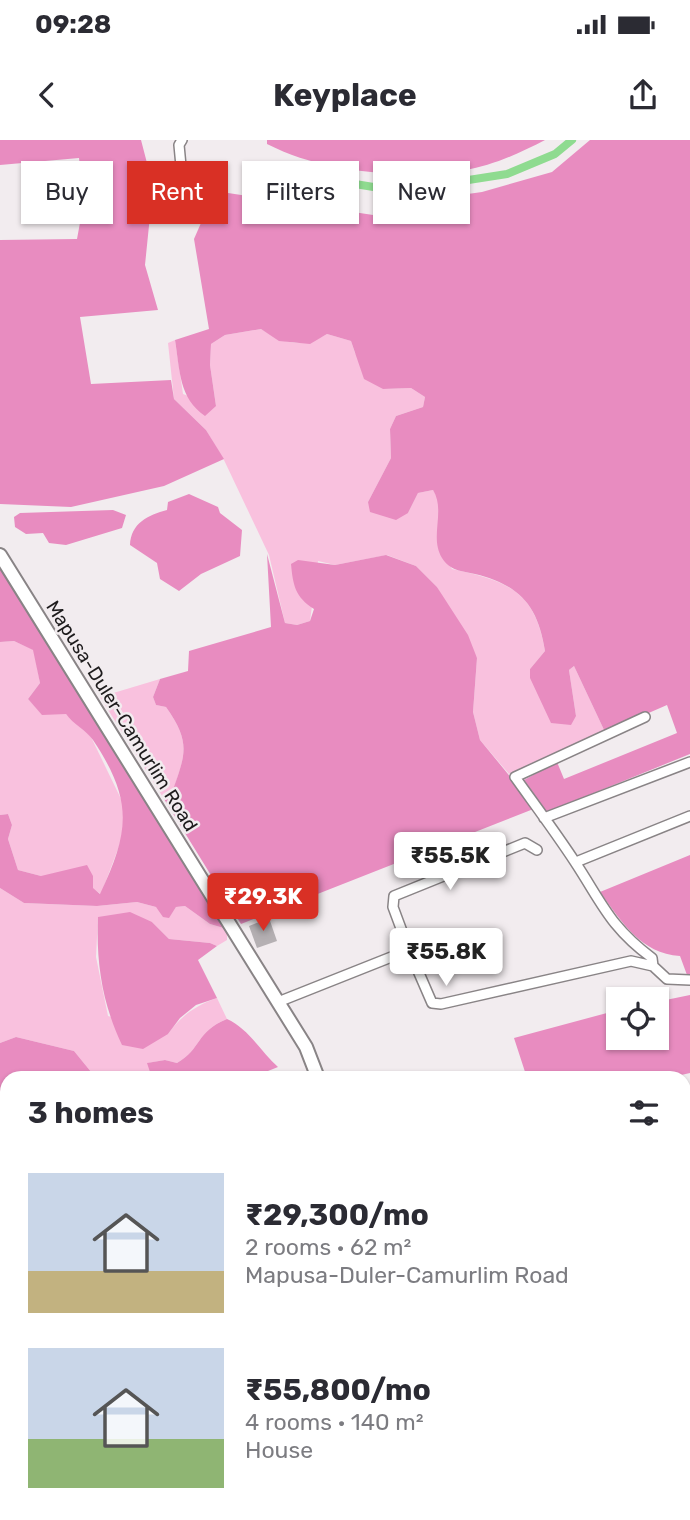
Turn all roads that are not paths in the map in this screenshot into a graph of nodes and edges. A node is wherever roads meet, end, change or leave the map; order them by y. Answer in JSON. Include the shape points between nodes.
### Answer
{"nodes":[{"id":1,"x":182,"y":140,"type":"edge"},
{"id":2,"x":181,"y":161,"type":"edge"},
{"id":3,"x":0,"y":555,"type":"edge"},
{"id":4,"x":645,"y":717,"type":"dead end"},
{"id":5,"x":690,"y":762,"type":"edge"},
{"id":6,"x":690,"y":816,"type":"edge"},
{"id":7,"x":544,"y":818,"type":"junction"},
{"id":8,"x":537,"y":850,"type":"dead end"},
{"id":9,"x":576,"y":862,"type":"junction"},
{"id":10,"x":409,"y":950,"type":"junction"},
{"id":11,"x":653,"y":966,"type":"junction"},
{"id":12,"x":690,"y":980,"type":"edge"},
{"id":13,"x":278,"y":1002,"type":"junction"},
{"id":14,"x":315,"y":1071,"type":"edge"}],
"edges":[{"from":1,"to":2,"type":"street"},
{"from":3,"to":13,"type":"street","name":"Mapusa-Duler-Camurlim Road"},
{"from":4,"to":7,"type":"street","via":[[515,777]]},
{"from":5,"to":7,"type":"street"},
{"from":6,"to":9,"type":"street"},
{"from":7,"to":9,"type":"street"},
{"from":8,"to":10,"type":"street","via":[[525,843],[394,896]]},
{"from":9,"to":11,"type":"street","via":[[603,911],[627,939],[652,958]]},
{"from":10,"to":11,"type":"street","via":[[432,1003],[441,1004],[631,961]]},
{"from":10,"to":13,"type":"street"},
{"from":11,"to":12,"type":"street","via":[[667,979]]},
{"from":13,"to":14,"type":"street","name":"Mapusa-Duler-Camurlim Road"}]}
